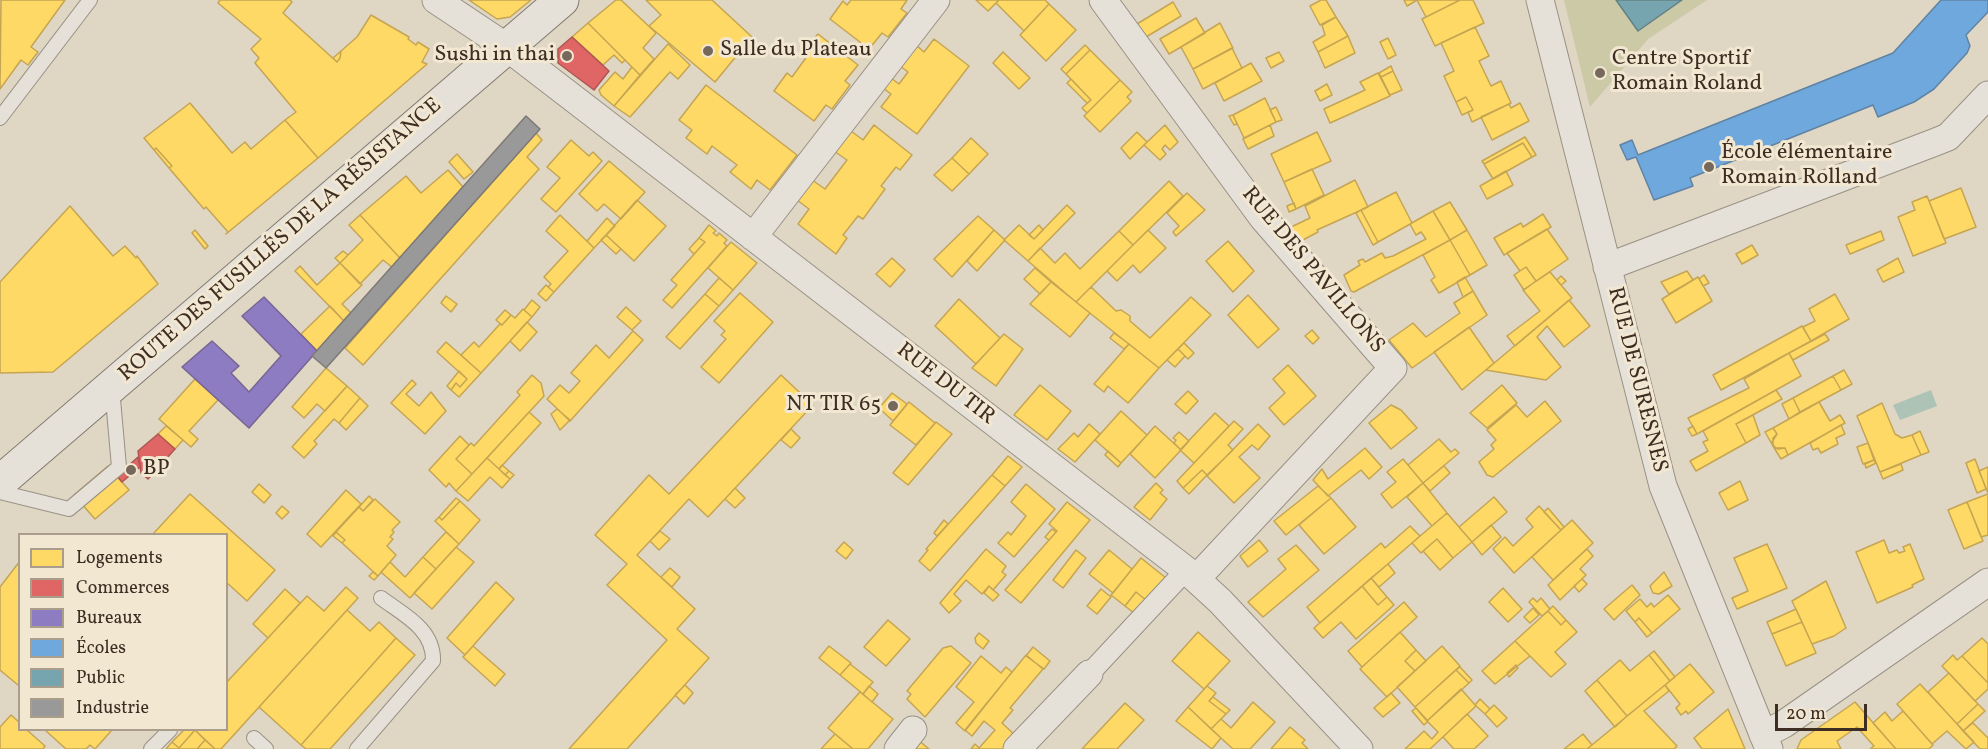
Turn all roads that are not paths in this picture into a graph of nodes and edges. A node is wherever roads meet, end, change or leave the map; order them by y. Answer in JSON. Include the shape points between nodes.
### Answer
{"nodes":[{"id":1,"x":90,"y":0,"type":"edge"},
{"id":2,"x":436,"y":0,"type":"edge"},
{"id":3,"x":562,"y":0,"type":"edge"},
{"id":4,"x":936,"y":0,"type":"edge"},
{"id":5,"x":1103,"y":0,"type":"edge"},
{"id":6,"x":1540,"y":0,"type":"edge"},
{"id":7,"x":508,"y":48,"type":"junction"},
{"id":8,"x":1988,"y":95,"type":"edge"},
{"id":9,"x":0,"y":118,"type":"edge"},
{"id":10,"x":753,"y":237,"type":"junction"},
{"id":11,"x":1607,"y":267,"type":"junction"},
{"id":12,"x":112,"y":386,"type":"junction"},
{"id":13,"x":0,"y":482,"type":"edge"},
{"id":14,"x":0,"y":492,"type":"edge"},
{"id":15,"x":1191,"y":574,"type":"junction"},
{"id":16,"x":1988,"y":582,"type":"edge"},
{"id":17,"x":381,"y":598,"type":"dead end"},
{"id":18,"x":1089,"y":674,"type":"joint"},
{"id":19,"x":168,"y":731,"type":"edge"},
{"id":20,"x":254,"y":738,"type":"dead end"},
{"id":21,"x":1766,"y":742,"type":"edge"},
{"id":22,"x":151,"y":749,"type":"edge"},
{"id":23,"x":266,"y":749,"type":"edge"},
{"id":24,"x":357,"y":749,"type":"edge"},
{"id":25,"x":1017,"y":749,"type":"edge"},
{"id":26,"x":1359,"y":749,"type":"edge"}],
"edges":[{"from":1,"to":9,"type":"lane"},
{"from":2,"to":7,"type":"street","name":"RUE DU TIR"},
{"from":3,"to":7,"type":"main road","name":"ROUTE DES FUSILLÉS DE LA RÉSISTANCE"},
{"from":4,"to":10,"type":"street"},
{"from":5,"to":15,"type":"street","name":"RUE DES PAVILLONS","via":[[1263,218],[1393,368]]},
{"from":6,"to":11,"type":"street","name":"RUE DE SURESNES"},
{"from":7,"to":10,"type":"street","name":"RUE DU TIR"},
{"from":7,"to":12,"type":"main road","name":"ROUTE DES FUSILLÉS DE LA RÉSISTANCE"},
{"from":8,"to":11,"type":"street","via":[[1941,140]]},
{"from":10,"to":15,"type":"street","name":"RUE DU TIR"},
{"from":11,"to":21,"type":"street","name":"RUE DE SURESNES","via":[[1663,486]]},
{"from":12,"to":13,"type":"main road","name":"ROUTE DES FUSILLÉS DE LA RÉSISTANCE"},
{"from":12,"to":14,"type":"lane","via":[[119,467],[69,510]]},
{"from":15,"to":18,"type":"street"},
{"from":15,"to":26,"type":"street","name":"RUE DU TIR"},
{"from":16,"to":21,"type":"street","via":[[1798,714]]},
{"from":17,"to":24,"type":"lane","via":[[423,629],[434,649],[433,661]]},
{"from":18,"to":25,"type":"street"},
{"from":19,"to":22,"type":"lane"},
{"from":20,"to":23,"type":"lane"}]}
